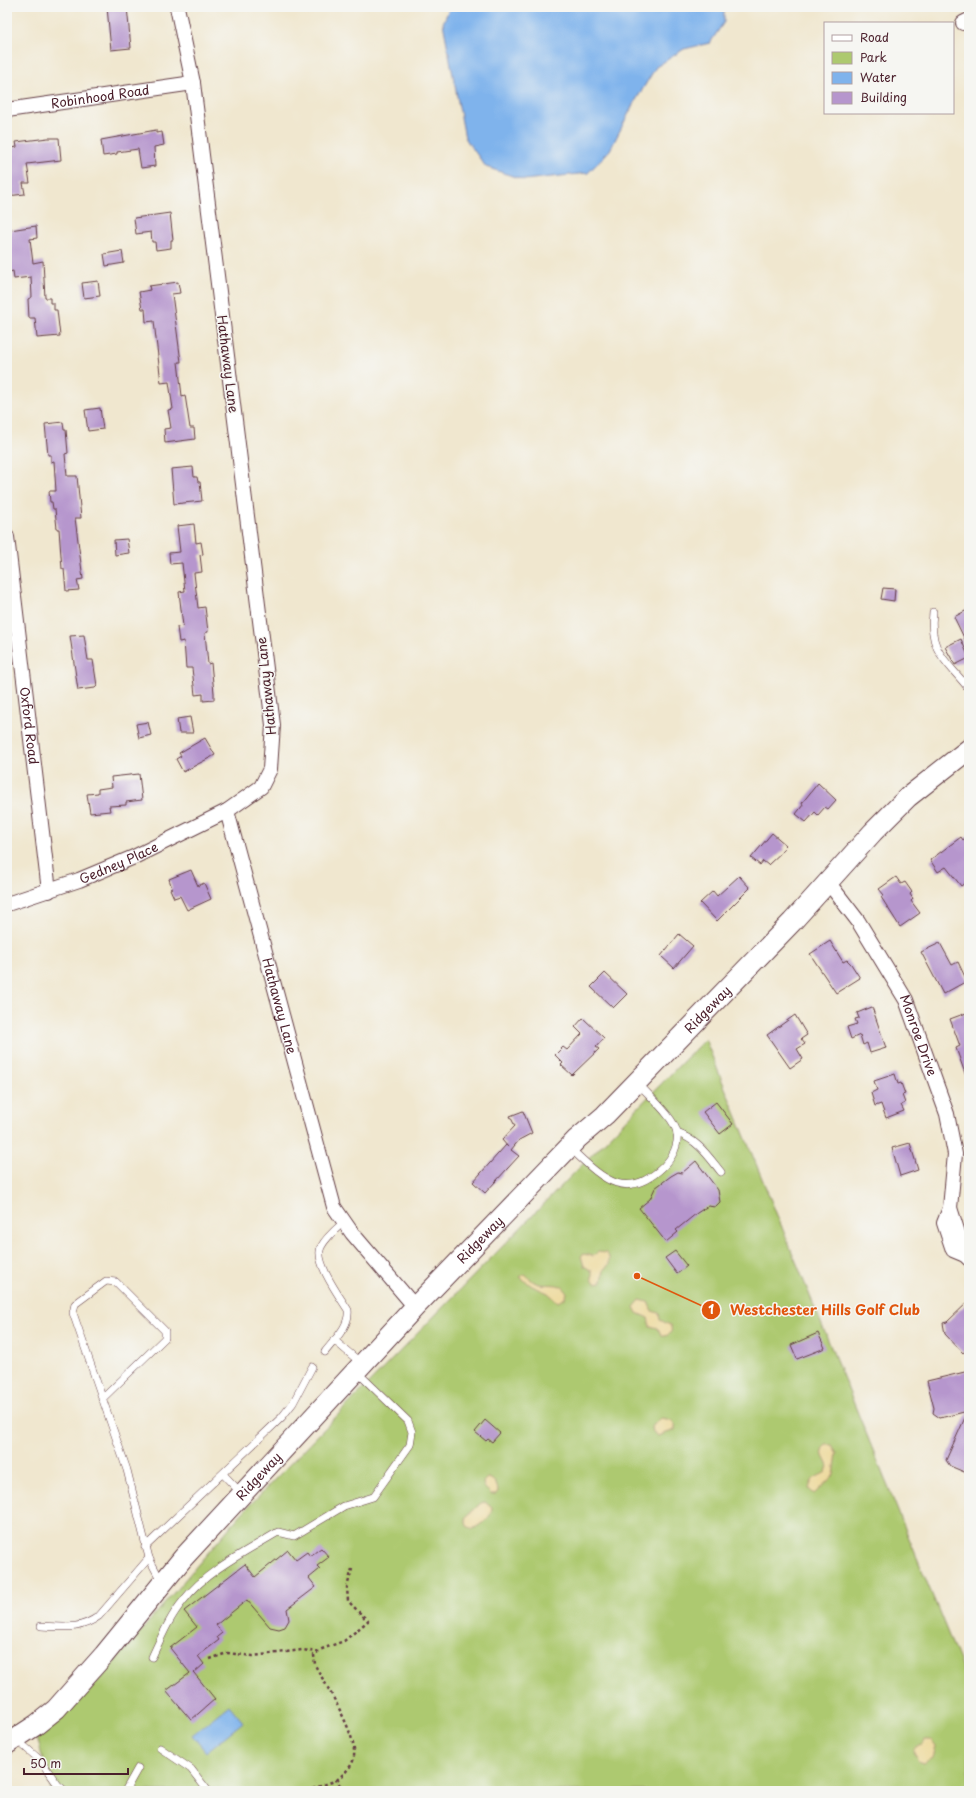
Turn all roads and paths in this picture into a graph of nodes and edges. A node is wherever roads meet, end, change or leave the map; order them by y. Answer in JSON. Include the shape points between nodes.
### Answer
{"nodes":[{"id":1,"x":177,"y":7,"type":"edge"},
{"id":2,"x":192,"y":83,"type":"junction"},
{"id":3,"x":7,"y":110,"type":"edge"},
{"id":4,"x":7,"y":537,"type":"edge"},
{"id":5,"x":933,"y":612,"type":"dead end"},
{"id":6,"x":969,"y":689,"type":"edge"},
{"id":7,"x":969,"y":749,"type":"edge"},
{"id":8,"x":227,"y":811,"type":"junction"},
{"id":9,"x":828,"y":882,"type":"junction"},
{"id":10,"x":49,"y":891,"type":"junction"},
{"id":11,"x":7,"y":904,"type":"edge"},
{"id":12,"x":636,"y":1082,"type":"junction"},
{"id":13,"x":677,"y":1133,"type":"junction"},
{"id":14,"x":569,"y":1148,"type":"junction"},
{"id":15,"x":721,"y":1172,"type":"dead end"},
{"id":16,"x":344,"y":1222,"type":"junction"},
{"id":17,"x":967,"y":1257,"type":"edge"},
{"id":18,"x":415,"y":1307,"type":"junction"},
{"id":19,"x":334,"y":1340,"type":"junction"},
{"id":20,"x":325,"y":1352,"type":"dead end"},
{"id":21,"x":312,"y":1367,"type":"dead end"},
{"id":22,"x":359,"y":1367,"type":"junction"},
{"id":23,"x":102,"y":1398,"type":"junction"},
{"id":24,"x":222,"y":1474,"type":"junction"},
{"id":25,"x":242,"y":1494,"type":"junction"},
{"id":26,"x":145,"y":1547,"type":"junction"},
{"id":27,"x":149,"y":1558,"type":"junction"},
{"id":28,"x":352,"y":1569,"type":"dead end"},
{"id":29,"x":162,"y":1583,"type":"junction"},
{"id":30,"x":41,"y":1626,"type":"dead end"},
{"id":31,"x":319,"y":1652,"type":"junction"},
{"id":32,"x":152,"y":1657,"type":"dead end"},
{"id":33,"x":210,"y":1659,"type":"dead end"},
{"id":34,"x":11,"y":1741,"type":"edge"},
{"id":35,"x":160,"y":1748,"type":"dead end"},
{"id":36,"x":138,"y":1768,"type":"dead end"},
{"id":37,"x":337,"y":1780,"type":"junction"},
{"id":38,"x":65,"y":1791,"type":"edge"},
{"id":39,"x":125,"y":1791,"type":"edge"},
{"id":40,"x":208,"y":1791,"type":"edge"},
{"id":41,"x":307,"y":1791,"type":"edge"},
{"id":42,"x":343,"y":1791,"type":"edge"}],
"edges":[{"from":1,"to":2,"type":"street","name":"Hathaway Lane"},
{"from":2,"to":3,"type":"street","name":"Robinhood Road"},
{"from":2,"to":8,"type":"street","name":"Hathaway Lane","via":[[273,725],[270,769],[261,787]]},
{"from":4,"to":10,"type":"street","name":"Oxford Road"},
{"from":5,"to":6,"type":"lane","via":[[931,629],[934,643],[944,660]]},
{"from":7,"to":9,"type":"street","name":"Ridgeway","via":[[908,797]]},
{"from":8,"to":10,"type":"street","name":"Gedney Place","via":[[134,857]]},
{"from":8,"to":16,"type":"street","name":"Hathaway Lane","via":[[334,1207]]},
{"from":9,"to":12,"type":"street","name":"Ridgeway"},
{"from":9,"to":17,"type":"street","name":"Monroe Drive","via":[[858,921],[906,1000],[947,1114],[955,1154],[950,1208]]},
{"from":10,"to":11,"type":"street","name":"Gedney Place"},
{"from":12,"to":13,"type":"lane","via":[[672,1122]]},
{"from":12,"to":14,"type":"street","name":"Ridgeway"},
{"from":13,"to":14,"type":"lane","via":[[676,1149],[655,1175],[635,1184],[623,1186],[608,1181]]},
{"from":13,"to":15,"type":"lane","via":[[688,1136],[701,1146]]},
{"from":14,"to":18,"type":"street","name":"Ridgeway"},
{"from":16,"to":18,"type":"street","name":"Hathaway Lane"},
{"from":16,"to":19,"type":"lane","via":[[328,1237],[319,1254],[322,1265],[348,1310],[346,1325]]},
{"from":18,"to":22,"type":"street","name":"Ridgeway"},
{"from":19,"to":20,"type":"lane"},
{"from":19,"to":22,"type":"lane"},
{"from":21,"to":24,"type":"lane","via":[[293,1403],[282,1417]]},
{"from":22,"to":25,"type":"street","name":"Ridgeway"},
{"from":22,"to":32,"type":"lane","via":[[408,1422],[412,1432],[410,1445],[373,1497],[344,1506],[294,1536],[278,1532],[211,1574],[183,1601],[166,1626]]},
{"from":23,"to":23,"type":"lane","via":[[73,1313],[75,1304],[106,1280],[116,1282],[165,1331],[166,1335]]},
{"from":23,"to":26,"type":"lane","via":[[127,1470]]},
{"from":24,"to":25,"type":"lane"},
{"from":24,"to":26,"type":"lane"},
{"from":25,"to":29,"type":"street","name":"Ridgeway"},
{"from":26,"to":27,"type":"lane"},
{"from":27,"to":29,"type":"lane"},
{"from":27,"to":30,"type":"lane","via":[[99,1616],[89,1623],[76,1627]]},
{"from":28,"to":31,"type":"path","via":[[347,1587],[348,1601],[368,1621],[344,1641]]},
{"from":29,"to":34,"type":"street","name":"Ridgeway","via":[[56,1709]]},
{"from":31,"to":33,"type":"path","via":[[302,1650],[253,1656],[227,1653]]},
{"from":31,"to":37,"type":"path","via":[[314,1655],[315,1665],[351,1734],[354,1746],[353,1760]]},
{"from":34,"to":38,"type":"lane","via":[[40,1760],[58,1786]]},
{"from":35,"to":40,"type":"lane","via":[[191,1770]]},
{"from":36,"to":39,"type":"lane"},
{"from":37,"to":41,"type":"path"},
{"from":37,"to":42,"type":"path"}]}
